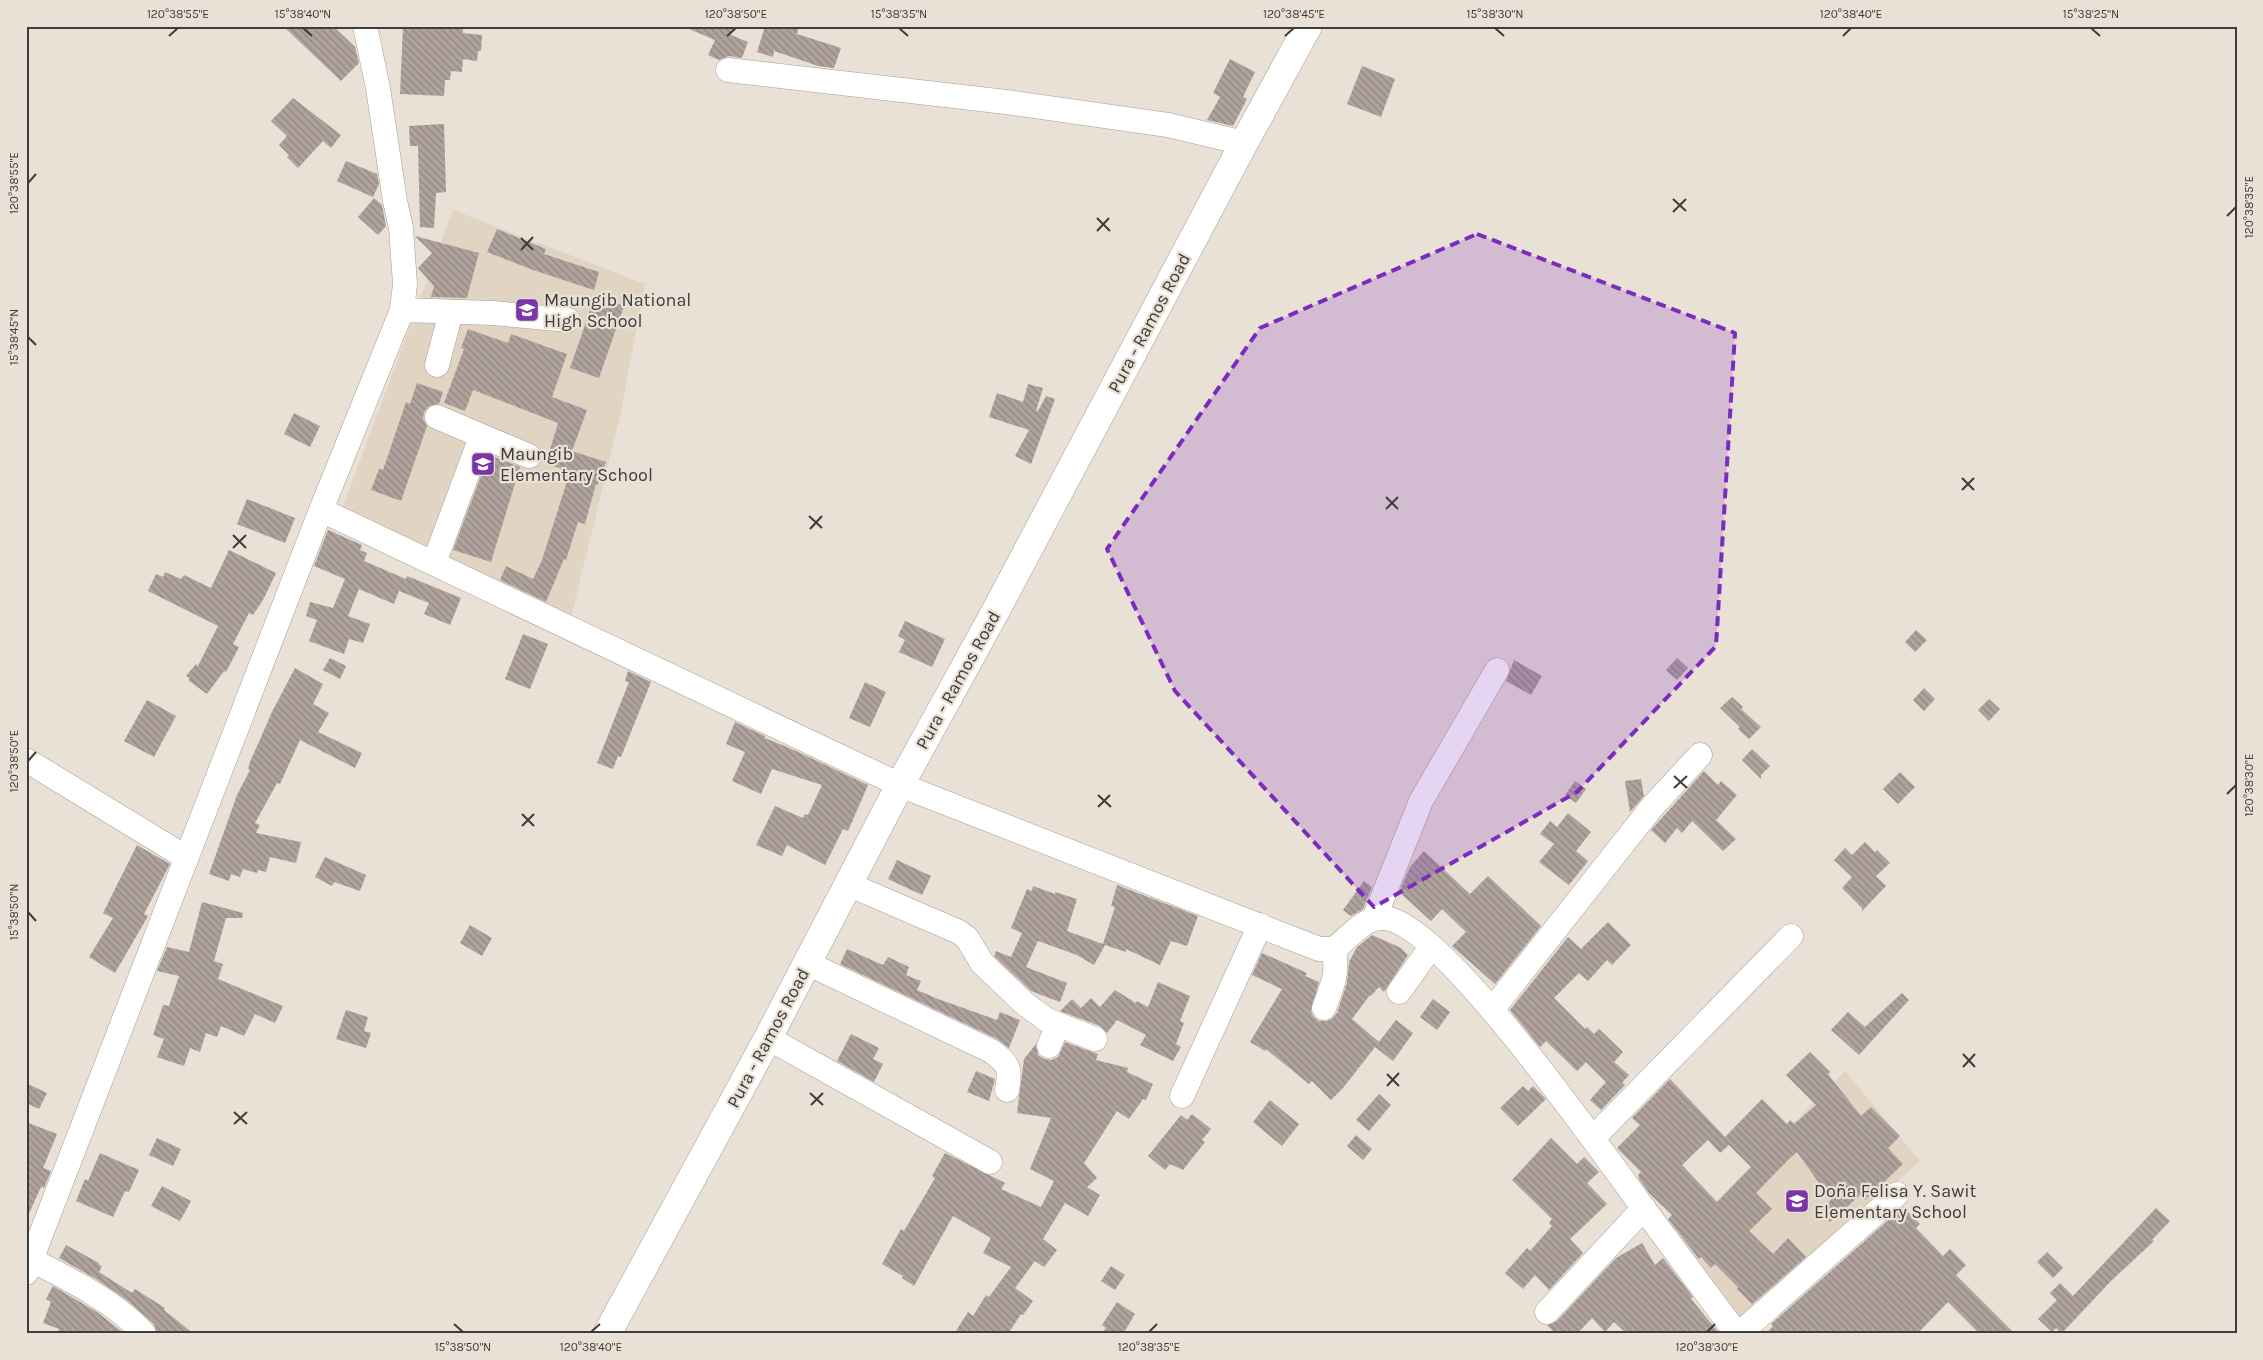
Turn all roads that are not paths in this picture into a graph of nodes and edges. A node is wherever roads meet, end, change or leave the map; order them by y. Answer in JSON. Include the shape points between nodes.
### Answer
{"nodes":[{"id":1,"x":365,"y":26,"type":"edge"},
{"id":2,"x":1308,"y":26,"type":"edge"},
{"id":3,"x":728,"y":70,"type":"dead end"},
{"id":4,"x":1244,"y":143,"type":"junction"},
{"id":5,"x":402,"y":310,"type":"junction"},
{"id":6,"x":451,"y":312,"type":"junction"},
{"id":7,"x":568,"y":320,"type":"dead end"},
{"id":8,"x":437,"y":365,"type":"dead end"},
{"id":9,"x":437,"y":417,"type":"dead end"},
{"id":10,"x":481,"y":437,"type":"junction"},
{"id":11,"x":529,"y":456,"type":"dead end"},
{"id":12,"x":321,"y":510,"type":"junction"},
{"id":13,"x":434,"y":563,"type":"junction"},
{"id":14,"x":1497,"y":670,"type":"dead end"},
{"id":15,"x":1700,"y":755,"type":"dead end"},
{"id":16,"x":26,"y":760,"type":"edge"},
{"id":17,"x":900,"y":784,"type":"junction"},
{"id":18,"x":187,"y":858,"type":"junction"},
{"id":19,"x":850,"y":885,"type":"junction"},
{"id":20,"x":1374,"y":919,"type":"junction"},
{"id":21,"x":1260,"y":925,"type":"junction"},
{"id":22,"x":1791,"y":936,"type":"dead end"},
{"id":23,"x":1431,"y":947,"type":"junction"},
{"id":24,"x":1334,"y":949,"type":"junction"},
{"id":25,"x":807,"y":963,"type":"junction"},
{"id":26,"x":1399,"y":992,"type":"dead end"},
{"id":27,"x":1324,"y":1008,"type":"dead end"},
{"id":28,"x":1492,"y":1010,"type":"junction"},
{"id":29,"x":1058,"y":1024,"type":"junction"},
{"id":30,"x":768,"y":1038,"type":"junction"},
{"id":31,"x":1095,"y":1038,"type":"dead end"},
{"id":32,"x":1049,"y":1046,"type":"dead end"},
{"id":33,"x":1007,"y":1090,"type":"dead end"},
{"id":34,"x":1182,"y":1096,"type":"dead end"},
{"id":35,"x":1593,"y":1138,"type":"junction"},
{"id":36,"x":990,"y":1162,"type":"dead end"},
{"id":37,"x":1897,"y":1194,"type":"dead end"},
{"id":38,"x":1644,"y":1208,"type":"junction"},
{"id":39,"x":28,"y":1263,"type":"edge"},
{"id":40,"x":1547,"y":1312,"type":"dead end"},
{"id":41,"x":144,"y":1334,"type":"edge"},
{"id":42,"x":607,"y":1334,"type":"edge"},
{"id":43,"x":1738,"y":1334,"type":"edge"}],
"edges":[{"from":1,"to":5,"type":"street","via":[[401,228],[405,284]]},
{"from":2,"to":4,"type":"main road","name":"Pura - Ramos Road"},
{"from":3,"to":4,"type":"street","via":[[1054,108],[1168,125]]},
{"from":4,"to":17,"type":"main road","name":"Pura - Ramos Road"},
{"from":5,"to":6,"type":"street"},
{"from":5,"to":12,"type":"street"},
{"from":6,"to":7,"type":"street"},
{"from":6,"to":8,"type":"street"},
{"from":9,"to":10,"type":"street"},
{"from":10,"to":11,"type":"street"},
{"from":10,"to":13,"type":"street"},
{"from":12,"to":13,"type":"street"},
{"from":12,"to":18,"type":"street"},
{"from":13,"to":17,"type":"street"},
{"from":14,"to":20,"type":"street","via":[[1421,801]]},
{"from":15,"to":28,"type":"street","via":[[1652,807]]},
{"from":16,"to":18,"type":"street"},
{"from":17,"to":19,"type":"main road","name":"Pura - Ramos Road"},
{"from":17,"to":21,"type":"street"},
{"from":18,"to":39,"type":"street"},
{"from":19,"to":25,"type":"main road","name":"Pura - Ramos Road"},
{"from":19,"to":29,"type":"street","via":[[959,932],[967,938],[982,963],[1024,1004]]},
{"from":20,"to":23,"type":"street","via":[[1386,918],[1402,925]]},
{"from":20,"to":24,"type":"street"},
{"from":21,"to":24,"type":"street","via":[[1319,949]]},
{"from":21,"to":34,"type":"street"},
{"from":22,"to":35,"type":"street"},
{"from":23,"to":26,"type":"street"},
{"from":23,"to":28,"type":"street"},
{"from":24,"to":27,"type":"street","via":[[1336,977]]},
{"from":25,"to":30,"type":"main road","name":"Pura - Ramos Road"},
{"from":25,"to":33,"type":"street","via":[[991,1050],[1007,1065],[1010,1073]]},
{"from":28,"to":35,"type":"street","via":[[1558,1089]]},
{"from":29,"to":31,"type":"street"},
{"from":29,"to":32,"type":"street"},
{"from":30,"to":36,"type":"street"},
{"from":30,"to":42,"type":"main road","name":"Pura - Ramos Road"},
{"from":35,"to":38,"type":"street"},
{"from":37,"to":43,"type":"street"},
{"from":38,"to":40,"type":"street"},
{"from":38,"to":43,"type":"street"},
{"from":39,"to":41,"type":"street","via":[[90,1292]]}]}
